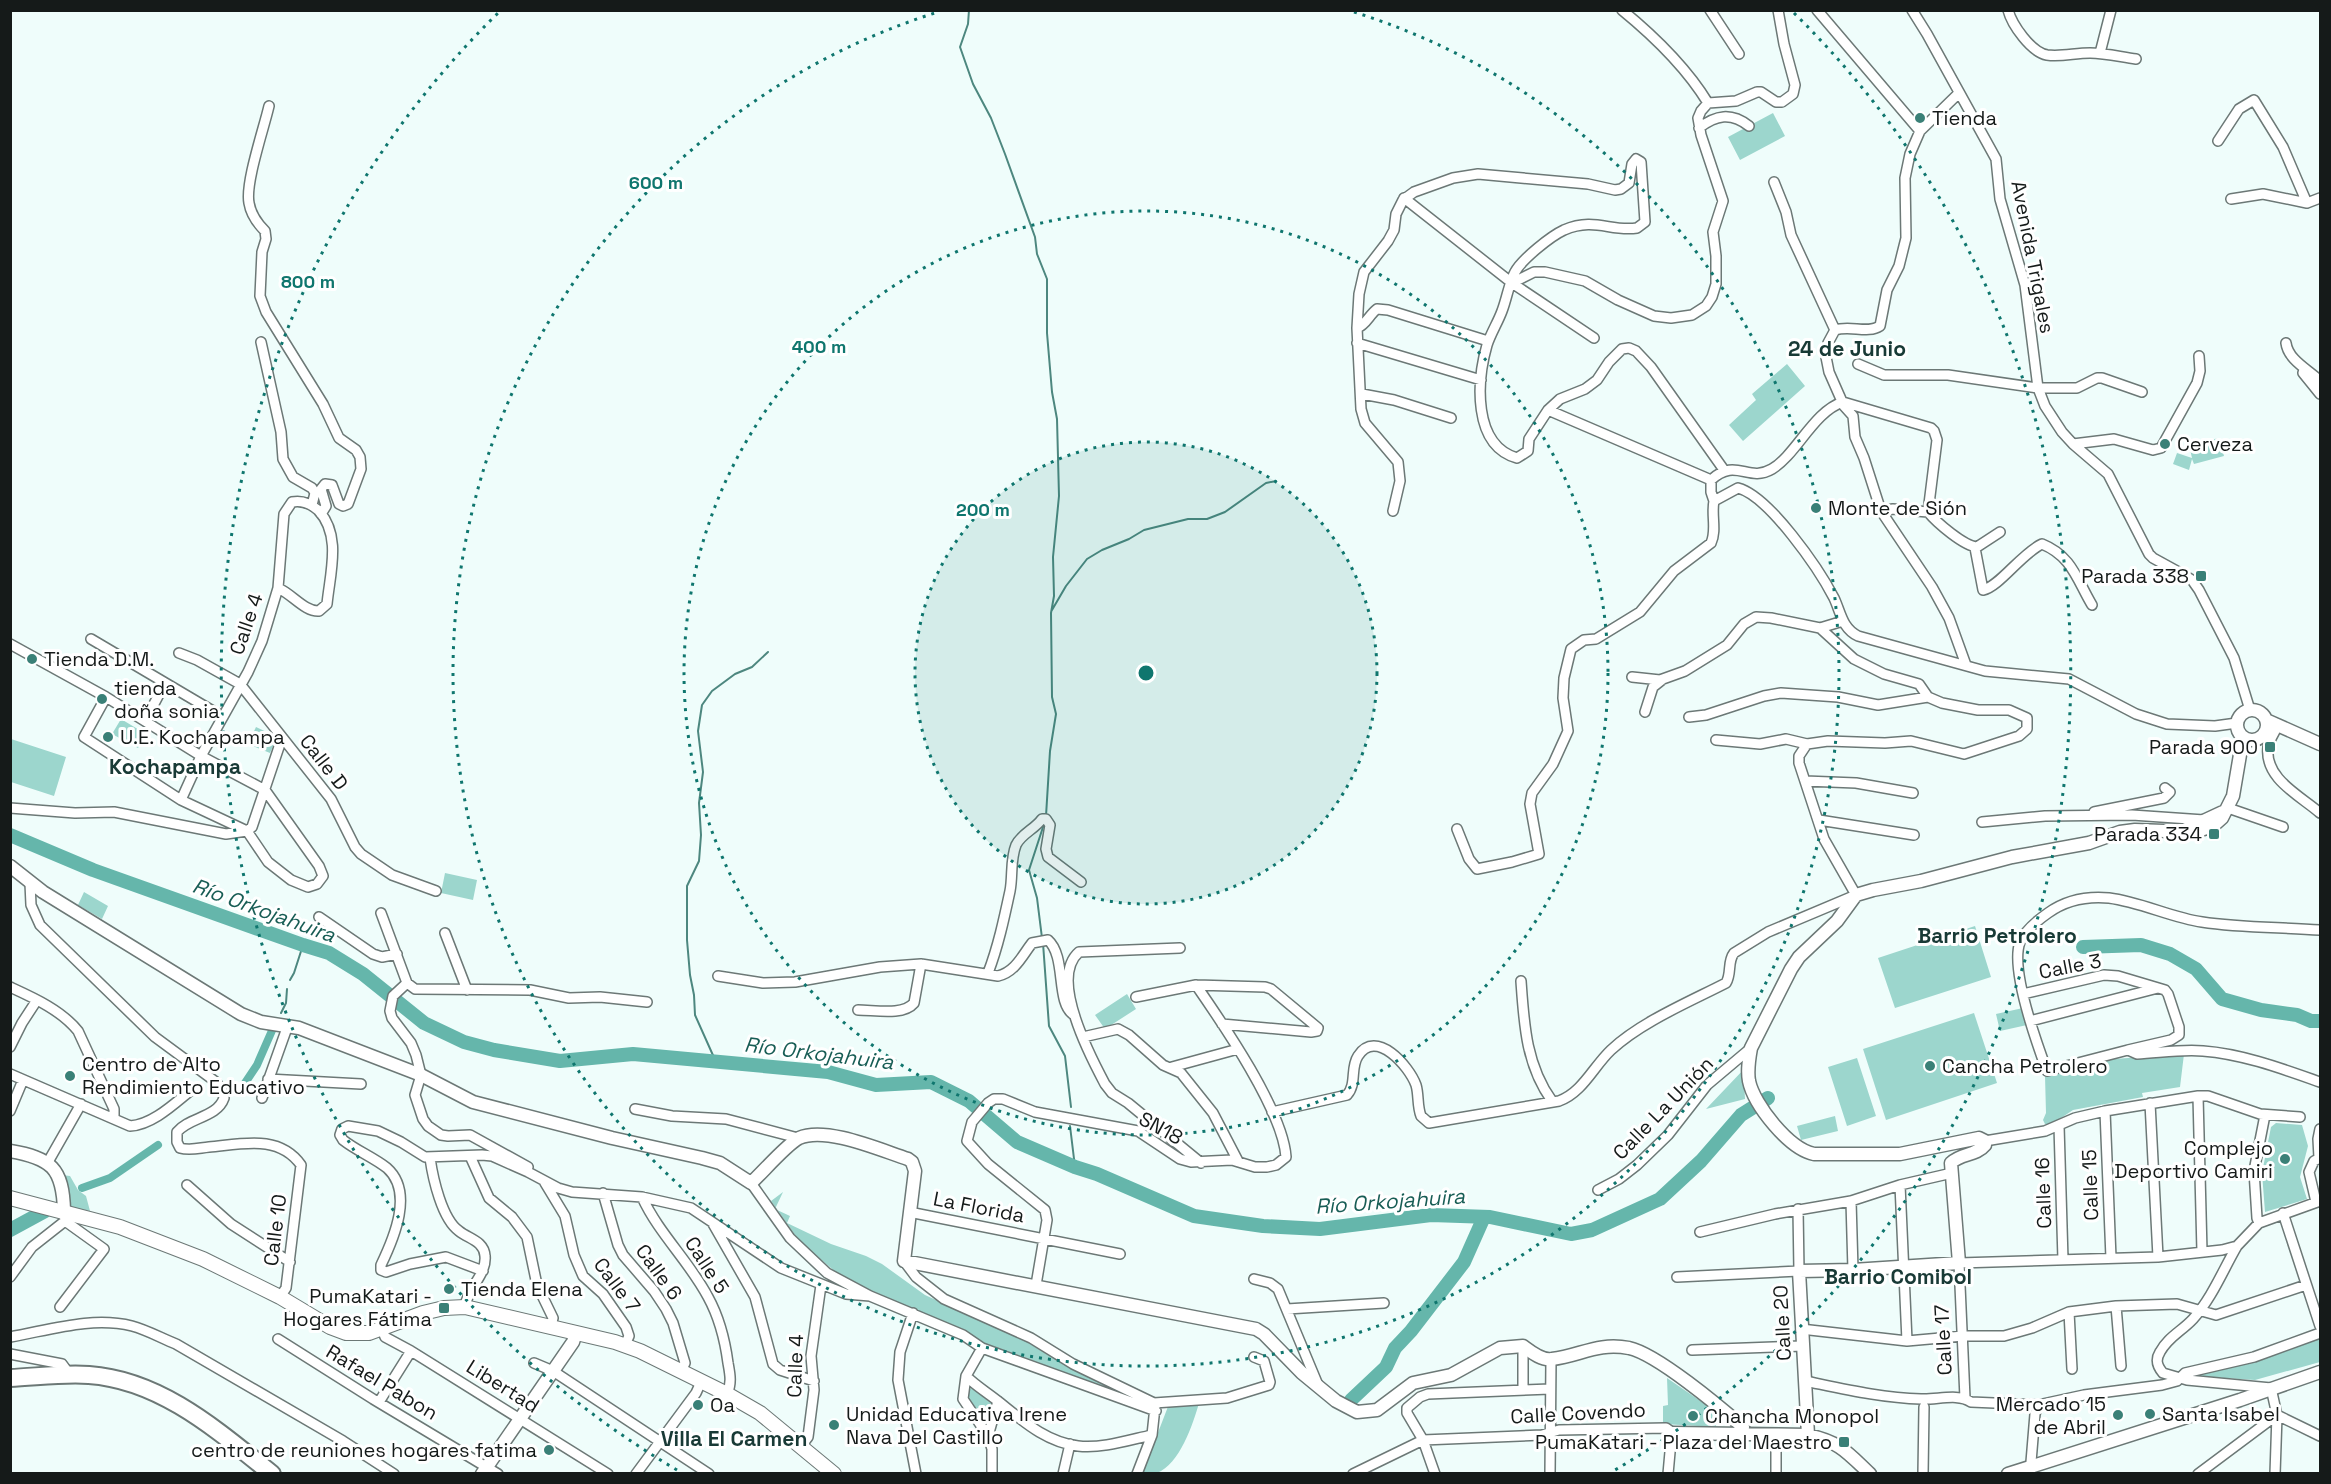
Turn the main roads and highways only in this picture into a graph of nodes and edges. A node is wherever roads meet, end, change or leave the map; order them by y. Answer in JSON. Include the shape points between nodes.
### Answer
{"nodes":[{"id":1,"x":2266,"y":720,"type":"junction"},
{"id":2,"x":2243,"y":737,"type":"junction"},
{"id":3,"x":2320,"y":744,"type":"edge"},
{"id":4,"x":10,"y":866,"type":"edge"},
{"id":5,"x":10,"y":1151,"type":"edge"},
{"id":6,"x":10,"y":1198,"type":"edge"},
{"id":7,"x":65,"y":1216,"type":"junction"},
{"id":8,"x":1799,"y":1271,"type":"joint"},
{"id":9,"x":576,"y":1333,"type":"junction"},
{"id":10,"x":2320,"y":1372,"type":"edge"},
{"id":11,"x":10,"y":1378,"type":"edge"},
{"id":12,"x":1673,"y":1433,"type":"road end"},
{"id":13,"x":1742,"y":1434,"type":"junction"},
{"id":14,"x":1808,"y":1435,"type":"junction"},
{"id":15,"x":484,"y":1470,"type":"edge"},
{"id":16,"x":2030,"y":1470,"type":"edge"},
{"id":17,"x":272,"y":1473,"type":"edge"},
{"id":18,"x":834,"y":1473,"type":"edge"},
{"id":19,"x":1870,"y":1473,"type":"edge"},
{"id":20,"x":2008,"y":1473,"type":"edge"}],
"edges":[{"from":1,"to":2,"type":"main road","via":[[2261,737]]},
{"from":1,"to":2,"type":"main road","via":[[2250,710],[2242,714],[2237,723]]},
{"from":1,"to":3,"type":"main road"},
{"from":2,"to":8,"type":"main road","name":"Calle 17","via":[[2235,789],[2227,810],[2206,824],[2180,831],[2120,832],[2089,843],[2012,857],[1856,895],[1837,921],[1799,957],[1751,1048],[1748,1062],[1753,1093],[1763,1111],[1797,1146],[1814,1154],[1900,1154],[1979,1138],[1985,1141],[1979,1151],[1953,1160],[1959,1263]]},
{"from":4,"to":13,"type":"main road","via":[[30,883],[235,1011],[261,1022],[288,1025],[421,1075],[473,1102],[702,1158],[727,1167],[751,1183],[798,1138],[812,1135],[830,1135],[908,1159],[915,1171],[904,1261],[1256,1329],[1302,1373],[1346,1408],[1357,1412],[1377,1410],[1413,1383],[1451,1375],[1500,1348],[1523,1346],[1551,1360],[1595,1347],[1626,1348],[1652,1358],[1726,1412],[1743,1427]]},
{"from":5,"to":7,"type":"main road","via":[[48,1162],[61,1182]]},
{"from":6,"to":7,"type":"main road"},
{"from":7,"to":9,"type":"main road","via":[[120,1227],[203,1259],[346,1333],[382,1329],[423,1313],[465,1307]]},
{"from":8,"to":14,"type":"main road","name":"Calle 20"},
{"from":9,"to":15,"type":"main road"},
{"from":9,"to":18,"type":"main road","via":[[625,1345],[727,1394],[760,1413]]},
{"from":10,"to":16,"type":"main road"},
{"from":11,"to":17,"type":"highway","via":[[89,1375],[117,1379],[180,1405]]},
{"from":12,"to":13,"type":"main road","name":"Calle Covendo"},
{"from":13,"to":14,"type":"main road","name":"Calle Covendo"},
{"from":14,"to":19,"type":"main road","name":"Calle Covendo","via":[[1836,1443]]},
{"from":16,"to":20,"type":"main road"}]}
